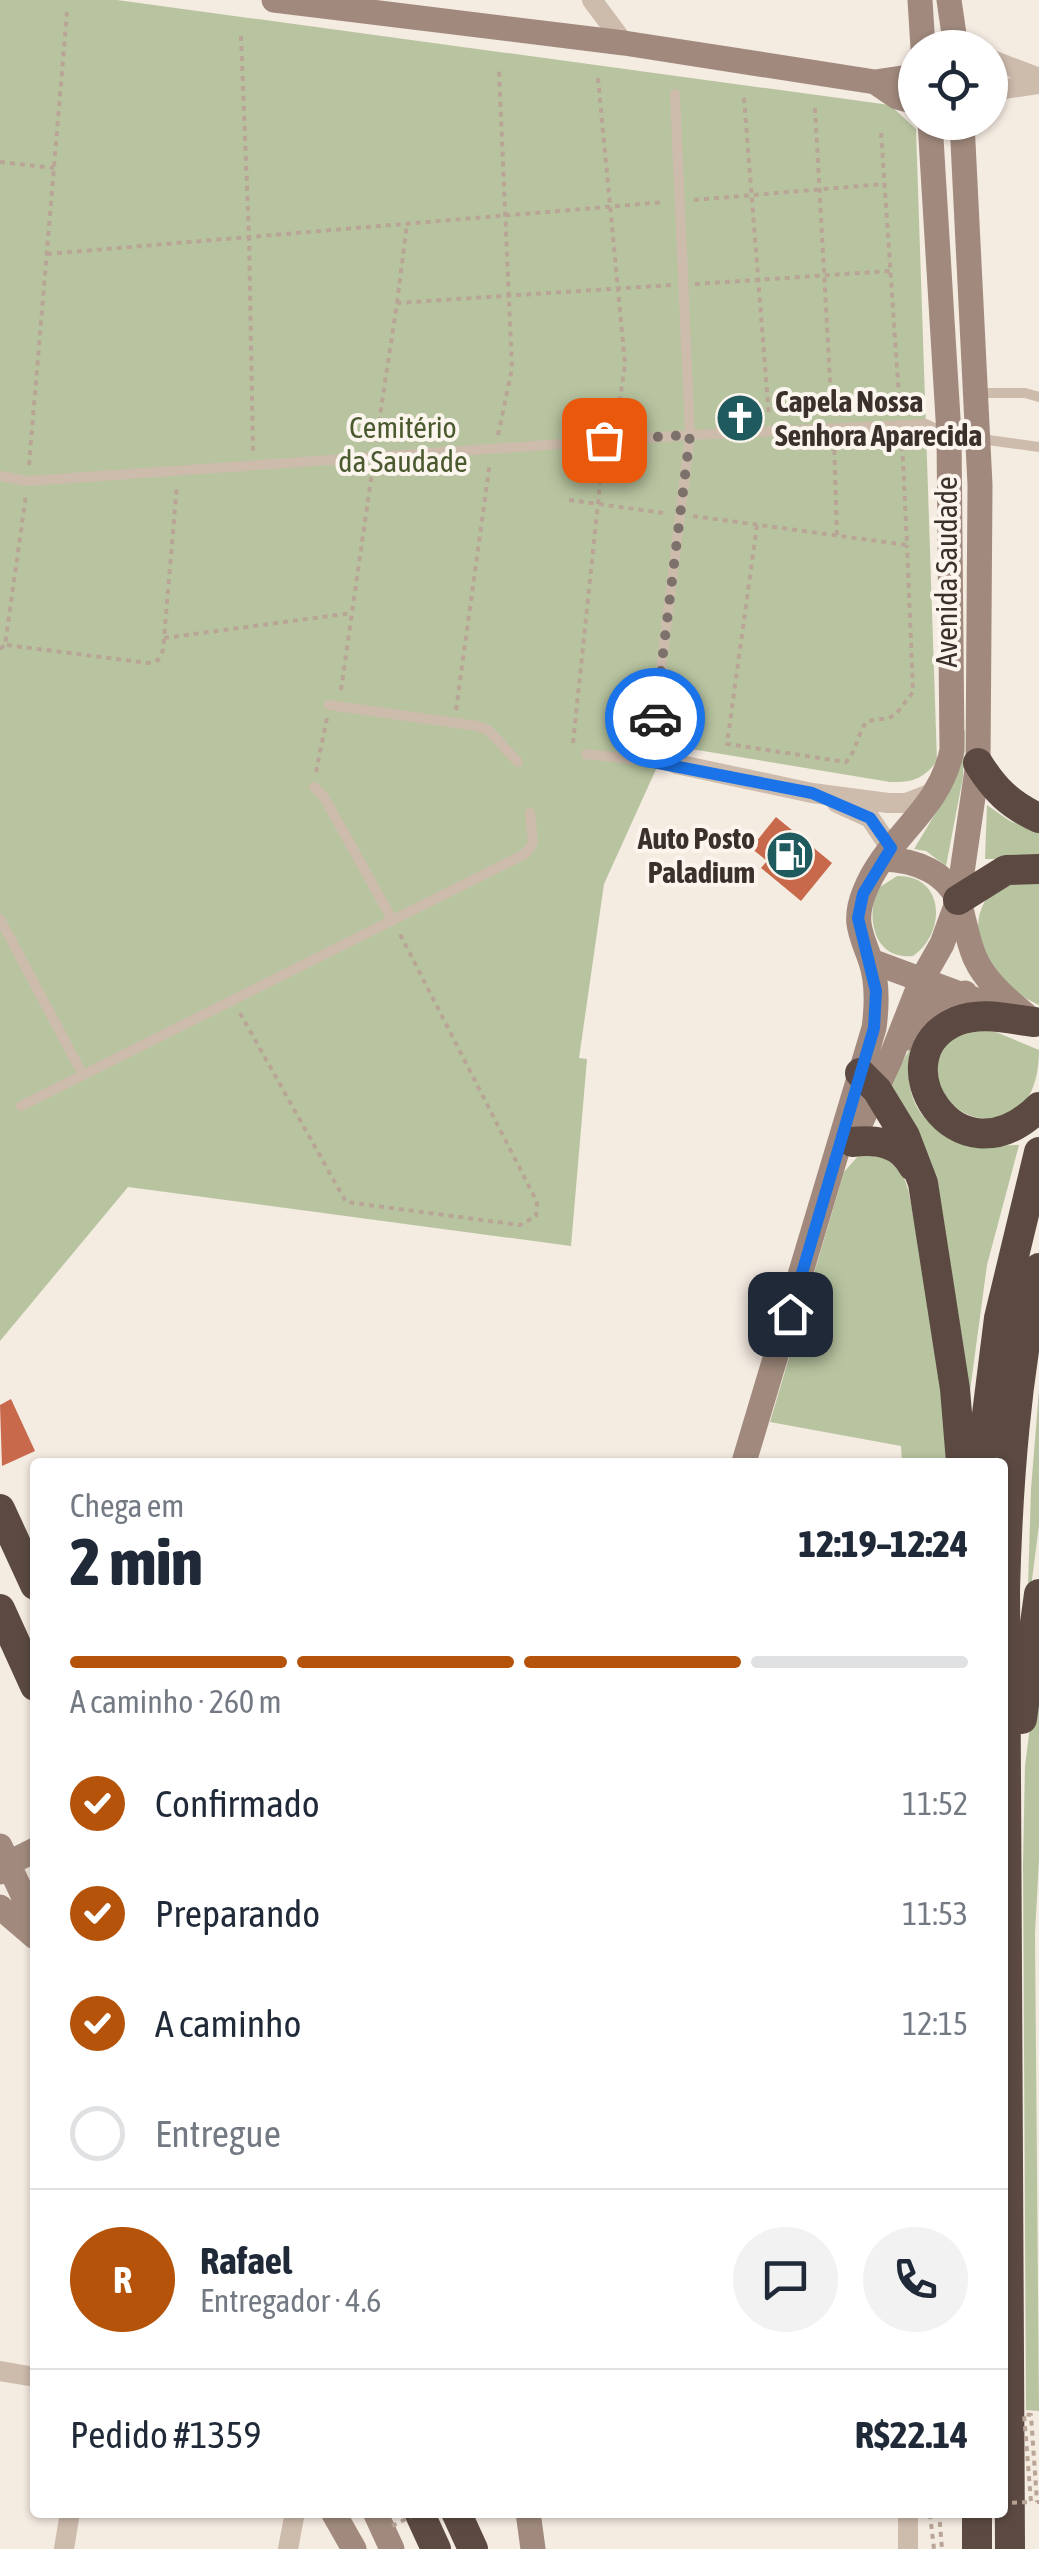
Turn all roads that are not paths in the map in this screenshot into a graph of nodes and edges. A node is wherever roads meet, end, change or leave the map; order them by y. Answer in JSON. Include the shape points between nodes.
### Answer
{"nodes":[{"id":1,"x":274,"y":0,"type":"edge"},
{"id":2,"x":592,"y":0,"type":"edge"},
{"id":3,"x":920,"y":0,"type":"edge"},
{"id":4,"x":949,"y":0,"type":"edge"},
{"id":5,"x":922,"y":30,"type":"edge"},
{"id":6,"x":954,"y":30,"type":"edge"},
{"id":7,"x":624,"y":43,"type":"junction"},
{"id":8,"x":1008,"y":67,"type":"edge"},
{"id":9,"x":898,"y":79,"type":"edge"},
{"id":10,"x":1039,"y":81,"type":"edge"},
{"id":11,"x":876,"y":82,"type":"junction"},
{"id":12,"x":1008,"y":87,"type":"edge"},
{"id":13,"x":676,"y":94,"type":"dead end"},
{"id":14,"x":898,"y":98,"type":"edge"},
{"id":15,"x":931,"y":140,"type":"edge"},
{"id":16,"x":963,"y":140,"type":"edge"},
{"id":17,"x":974,"y":394,"type":"junction"},
{"id":18,"x":1039,"y":397,"type":"edge"},
{"id":19,"x":690,"y":435,"type":"junction"},
{"id":20,"x":949,"y":435,"type":"junction"},
{"id":21,"x":976,"y":438,"type":"junction"},
{"id":22,"x":1039,"y":446,"type":"edge"},
{"id":23,"x":0,"y":476,"type":"edge"},
{"id":24,"x":329,"y":705,"type":"road end"},
{"id":25,"x":586,"y":754,"type":"dead end"},
{"id":26,"x":648,"y":761,"type":"junction"},
{"id":27,"x":518,"y":762,"type":"dead end"},
{"id":28,"x":978,"y":763,"type":"junction"},
{"id":29,"x":676,"y":764,"type":"joint"},
{"id":30,"x":314,"y":787,"type":"road end"},
{"id":31,"x":939,"y":790,"type":"junction"},
{"id":32,"x":812,"y":793,"type":"junction"},
{"id":33,"x":530,"y":813,"type":"dead end"},
{"id":34,"x":1039,"y":818,"type":"edge"},
{"id":35,"x":887,"y":854,"type":"junction"},
{"id":36,"x":1039,"y":869,"type":"edge"},
{"id":37,"x":958,"y":900,"type":"junction"},
{"id":38,"x":0,"y":919,"type":"edge"},
{"id":39,"x":393,"y":921,"type":"junction"},
{"id":40,"x":871,"y":961,"type":"junction"},
{"id":41,"x":920,"y":981,"type":"junction"},
{"id":42,"x":964,"y":994,"type":"junction"},
{"id":43,"x":1036,"y":1024,"type":"edge"},
{"id":44,"x":890,"y":1060,"type":"junction"},
{"id":45,"x":83,"y":1075,"type":"junction"},
{"id":46,"x":868,"y":1082,"type":"junction"},
{"id":47,"x":21,"y":1106,"type":"dead end"},
{"id":48,"x":1039,"y":1107,"type":"edge"},
{"id":49,"x":852,"y":1142,"type":"junction"},
{"id":50,"x":1039,"y":1152,"type":"edge"},
{"id":51,"x":923,"y":1182,"type":"junction"},
{"id":52,"x":824,"y":1203,"type":"junction"},
{"id":53,"x":1039,"y":1268,"type":"edge"},
{"id":54,"x":745,"y":1458,"type":"edge"},
{"id":55,"x":961,"y":1458,"type":"edge"},
{"id":56,"x":982,"y":1458,"type":"edge"},
{"id":57,"x":1008,"y":1495,"type":"edge"},
{"id":58,"x":0,"y":1510,"type":"edge"},
{"id":59,"x":30,"y":1574,"type":"edge"},
{"id":60,"x":1039,"y":1594,"type":"edge"},
{"id":61,"x":0,"y":1609,"type":"edge"},
{"id":62,"x":30,"y":1675,"type":"edge"},
{"id":63,"x":30,"y":1852,"type":"edge"},
{"id":64,"x":3,"y":1860,"type":"edge"},
{"id":65,"x":1008,"y":1865,"type":"edge"},
{"id":66,"x":0,"y":1907,"type":"edge"},
{"id":67,"x":30,"y":1911,"type":"edge"},
{"id":68,"x":30,"y":1933,"type":"edge"},
{"id":69,"x":1008,"y":2288,"type":"edge"},
{"id":70,"x":0,"y":2371,"type":"edge"},
{"id":71,"x":30,"y":2376,"type":"edge"},
{"id":72,"x":69,"y":2518,"type":"edge"},
{"id":73,"x":293,"y":2518,"type":"edge"},
{"id":74,"x":336,"y":2518,"type":"edge"},
{"id":75,"x":459,"y":2518,"type":"edge"},
{"id":76,"x":529,"y":2518,"type":"edge"},
{"id":77,"x":908,"y":2518,"type":"edge"},
{"id":78,"x":978,"y":2518,"type":"edge"},
{"id":79,"x":399,"y":2522,"type":"edge"},
{"id":80,"x":64,"y":2549,"type":"edge"},
{"id":81,"x":288,"y":2549,"type":"edge"},
{"id":82,"x":354,"y":2549,"type":"edge"},
{"id":83,"x":436,"y":2549,"type":"edge"},
{"id":84,"x":472,"y":2549,"type":"edge"},
{"id":85,"x":533,"y":2549,"type":"edge"},
{"id":86,"x":908,"y":2549,"type":"edge"},
{"id":87,"x":977,"y":2549,"type":"edge"},
{"id":88,"x":1010,"y":2549,"type":"edge"}],
"edges":[{"from":1,"to":7,"type":"main road"},
{"from":2,"to":7,"type":"street"},
{"from":3,"to":5,"type":"main road"},
{"from":4,"to":6,"type":"main road"},
{"from":7,"to":11,"type":"main road"},
{"from":8,"to":10,"type":"street"},
{"from":9,"to":11,"type":"main road"},
{"from":10,"to":12,"type":"street"},
{"from":11,"to":14,"type":"main road"},
{"from":13,"to":19,"type":"lane"},
{"from":15,"to":20,"type":"main road","name":"Avenida Saudade"},
{"from":16,"to":17,"type":"main road","name":"Avenida Saudade"},
{"from":17,"to":18,"type":"lane"},
{"from":17,"to":21,"type":"main road","name":"Avenida Saudade"},
{"from":19,"to":20,"type":"lane","via":[[926,424]]},
{"from":19,"to":23,"type":"lane","via":[[28,481]]},
{"from":19,"to":26,"type":"lane"},
{"from":20,"to":21,"type":"lane"},
{"from":20,"to":31,"type":"main road","name":"Avenida Saudade","via":[[952,750]]},
{"from":21,"to":22,"type":"lane"},
{"from":21,"to":28,"type":"main road","name":"Avenida Saudade"},
{"from":24,"to":27,"type":"lane","via":[[488,730]]},
{"from":25,"to":26,"type":"lane"},
{"from":26,"to":29,"type":"lane"},
{"from":28,"to":34,"type":"highway","via":[[995,790]]},
{"from":28,"to":37,"type":"main road","name":"Avenida Saudade"},
{"from":29,"to":32,"type":"street"},
{"from":30,"to":39,"type":"lane"},
{"from":31,"to":32,"type":"street","via":[[906,803]]},
{"from":31,"to":35,"type":"main road","name":"Avenida Saudade"},
{"from":32,"to":35,"type":"street","via":[[870,818]]},
{"from":33,"to":39,"type":"lane","via":[[533,843],[525,854]]},
{"from":35,"to":37,"type":"main road","via":[[922,864]]},
{"from":35,"to":40,"type":"main road","via":[[863,894],[858,918]]},
{"from":36,"to":37,"type":"highway","via":[[1006,870]]},
{"from":37,"to":41,"type":"main road"},
{"from":37,"to":43,"type":"main road","via":[[985,975]]},
{"from":38,"to":45,"type":"lane"},
{"from":39,"to":45,"type":"lane"},
{"from":40,"to":41,"type":"main road"},
{"from":40,"to":46,"type":"main road","via":[[876,1011]]},
{"from":41,"to":42,"type":"main road"},
{"from":41,"to":44,"type":"main road"},
{"from":42,"to":43,"type":"main road"},
{"from":42,"to":44,"type":"main road","via":[[937,1004]]},
{"from":43,"to":48,"type":"highway","via":[[992,1016],[956,1021],[937,1035],[923,1074],[935,1111],[971,1132],[1012,1130]]},
{"from":44,"to":46,"type":"main road"},
{"from":45,"to":47,"type":"lane"},
{"from":46,"to":49,"type":"main road"},
{"from":46,"to":51,"type":"highway","via":[[905,1136]]},
{"from":46,"to":52,"type":"main road"},
{"from":49,"to":51,"type":"highway","via":[[886,1142],[909,1158]]},
{"from":49,"to":52,"type":"main road"},
{"from":50,"to":56,"type":"highway","via":[[999,1318]]},
{"from":51,"to":55,"type":"highway"},
{"from":52,"to":54,"type":"main road"},
{"from":53,"to":57,"type":"highway"},
{"from":58,"to":59,"type":"highway"},
{"from":60,"to":65,"type":"highway"},
{"from":61,"to":62,"type":"highway"},
{"from":63,"to":64,"type":"main road"},
{"from":64,"to":67,"type":"main road"},
{"from":66,"to":68,"type":"main road"},
{"from":69,"to":88,"type":"highway"},
{"from":70,"to":71,"type":"street"},
{"from":72,"to":80,"type":"street"},
{"from":73,"to":81,"type":"street"},
{"from":74,"to":82,"type":"main road"},
{"from":75,"to":84,"type":"highway"},
{"from":76,"to":85,"type":"main road"},
{"from":77,"to":86,"type":"street"},
{"from":78,"to":87,"type":"highway"},
{"from":79,"to":83,"type":"highway"}]}
